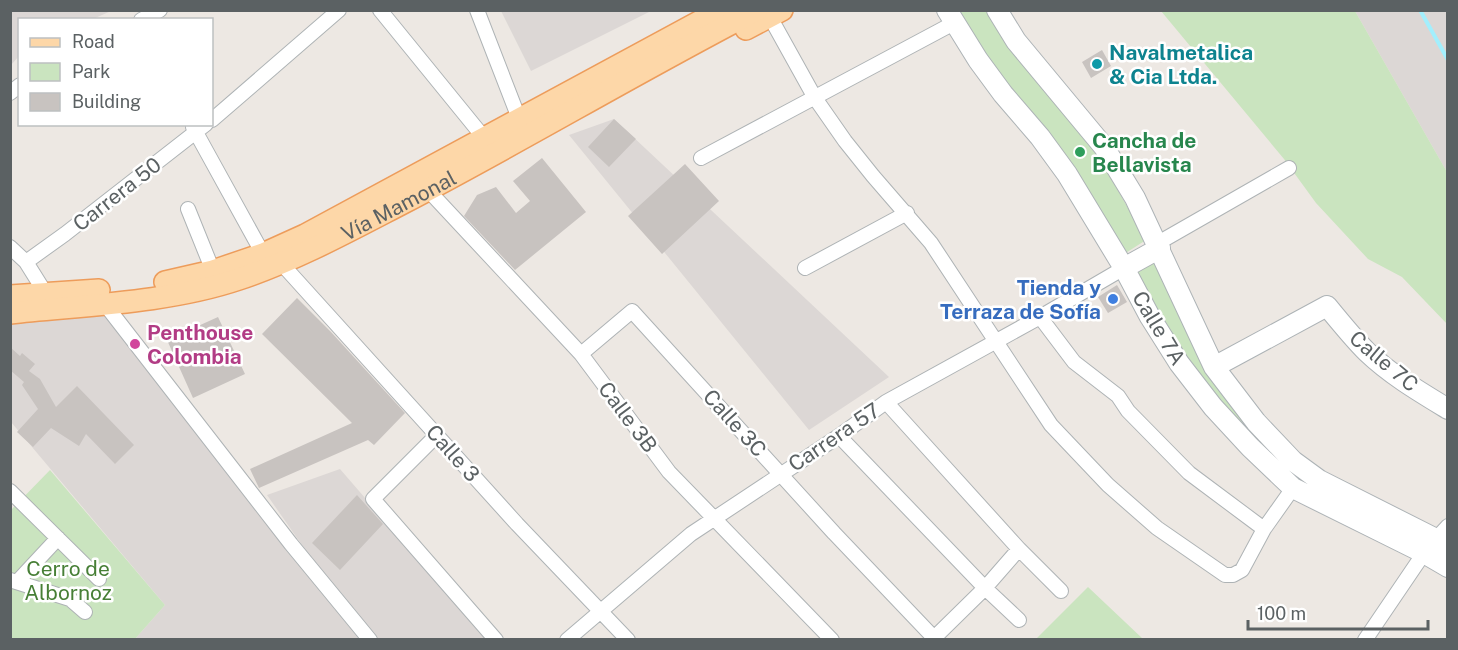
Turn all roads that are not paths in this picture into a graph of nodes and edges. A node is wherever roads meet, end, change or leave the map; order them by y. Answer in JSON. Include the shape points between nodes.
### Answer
{"nodes":[{"id":1,"x":160,"y":10,"type":"edge"},
{"id":2,"x":339,"y":10,"type":"edge"},
{"id":3,"x":380,"y":10,"type":"edge"},
{"id":4,"x":477,"y":10,"type":"edge"},
{"id":5,"x":696,"y":10,"type":"edge"},
{"id":6,"x":721,"y":10,"type":"edge"},
{"id":7,"x":997,"y":10,"type":"edge"},
{"id":8,"x":770,"y":12,"type":"edge"},
{"id":9,"x":950,"y":17,"type":"edge"},
{"id":10,"x":145,"y":18,"type":"edge"},
{"id":11,"x":681,"y":40,"type":"junction"},
{"id":12,"x":621,"y":74,"type":"junction"},
{"id":13,"x":815,"y":98,"type":"junction"},
{"id":14,"x":213,"y":119,"type":"edge"},
{"id":15,"x":520,"y":121,"type":"junction"},
{"id":16,"x":198,"y":127,"type":"edge"},
{"id":17,"x":485,"y":139,"type":"junction"},
{"id":18,"x":701,"y":158,"type":"dead end"},
{"id":19,"x":1289,"y":168,"type":"dead end"},
{"id":20,"x":428,"y":190,"type":"junction"},
{"id":21,"x":188,"y":209,"type":"dead end"},
{"id":22,"x":907,"y":213,"type":"junction"},
{"id":23,"x":1159,"y":246,"type":"junction"},
{"id":24,"x":10,"y":247,"type":"edge"},
{"id":25,"x":272,"y":258,"type":"junction"},
{"id":26,"x":26,"y":262,"type":"junction"},
{"id":27,"x":805,"y":268,"type":"dead end"},
{"id":28,"x":1124,"y":268,"type":"junction"},
{"id":29,"x":213,"y":271,"type":"junction"},
{"id":30,"x":46,"y":294,"type":"junction"},
{"id":31,"x":10,"y":296,"type":"edge"},
{"id":32,"x":104,"y":303,"type":"junction"},
{"id":33,"x":10,"y":313,"type":"edge"},
{"id":34,"x":1040,"y":317,"type":"junction"},
{"id":35,"x":995,"y":342,"type":"junction"},
{"id":36,"x":581,"y":354,"type":"junction"},
{"id":37,"x":1214,"y":367,"type":"junction"},
{"id":38,"x":886,"y":402,"type":"junction"},
{"id":39,"x":1448,"y":409,"type":"edge"},
{"id":40,"x":437,"y":435,"type":"junction"},
{"id":41,"x":839,"y":436,"type":"junction"},
{"id":42,"x":781,"y":474,"type":"junction"},
{"id":43,"x":1293,"y":488,"type":"junction"},
{"id":44,"x":10,"y":491,"type":"edge"},
{"id":45,"x":713,"y":519,"type":"junction"},
{"id":46,"x":1264,"y":529,"type":"junction"},
{"id":47,"x":58,"y":538,"type":"junction"},
{"id":48,"x":1439,"y":541,"type":"edge"},
{"id":49,"x":1019,"y":549,"type":"junction"},
{"id":50,"x":1448,"y":567,"type":"edge"},
{"id":51,"x":99,"y":579,"type":"dead end"},
{"id":52,"x":14,"y":581,"type":"edge"},
{"id":53,"x":985,"y":588,"type":"junction"},
{"id":54,"x":1061,"y":591,"type":"dead end"},
{"id":55,"x":599,"y":611,"type":"junction"},
{"id":56,"x":85,"y":612,"type":"dead end"},
{"id":57,"x":1019,"y":620,"type":"dead end"},
{"id":58,"x":370,"y":639,"type":"edge"},
{"id":59,"x":496,"y":639,"type":"edge"},
{"id":60,"x":567,"y":639,"type":"edge"},
{"id":61,"x":628,"y":639,"type":"edge"},
{"id":62,"x":832,"y":639,"type":"edge"},
{"id":63,"x":934,"y":639,"type":"edge"},
{"id":64,"x":1365,"y":639,"type":"edge"}],
"edges":[{"from":1,"to":10,"type":"street"},
{"from":2,"to":14,"type":"street"},
{"from":3,"to":17,"type":"street"},
{"from":4,"to":15,"type":"street"},
{"from":5,"to":12,"type":"main road","via":[[652,33]]},
{"from":6,"to":11,"type":"main road","name":"Vía Mamonal"},
{"from":7,"to":23,"type":"street","name":"Calle 7A","via":[[1016,41],[1104,147],[1136,198]]},
{"from":8,"to":11,"type":"main road","name":"Vía Mamonal"},
{"from":8,"to":12,"type":"main road","via":[[669,69]]},
{"from":8,"to":13,"type":"street"},
{"from":9,"to":13,"type":"street"},
{"from":9,"to":28,"type":"street","name":"Calle 7A","via":[[1003,94],[1067,174]]},
{"from":11,"to":12,"type":"main road","name":"Vía Mamonal"},
{"from":12,"to":15,"type":"main road","name":"Vía Mamonal"},
{"from":12,"to":20,"type":"main road","name":"Vía Mamonal"},
{"from":13,"to":18,"type":"street"},
{"from":13,"to":22,"type":"street"},
{"from":15,"to":17,"type":"main road","name":"Vía Mamonal"},
{"from":16,"to":25,"type":"street","name":"Calle 3"},
{"from":16,"to":26,"type":"street","name":"Carrera 50"},
{"from":17,"to":25,"type":"main road","name":"Vía Mamonal","via":[[305,235]]},
{"from":19,"to":23,"type":"street"},
{"from":20,"to":25,"type":"main road","name":"Vía Mamonal","via":[[305,253]]},
{"from":20,"to":36,"type":"street","name":"Calle 3B"},
{"from":21,"to":29,"type":"street"},
{"from":22,"to":27,"type":"street"},
{"from":22,"to":35,"type":"street","via":[[952,272]]},
{"from":23,"to":28,"type":"street"},
{"from":23,"to":37,"type":"street","name":"Calle 7A"},
{"from":24,"to":26,"type":"street"},
{"from":25,"to":29,"type":"main road","name":"Vía Mamonal"},
{"from":25,"to":32,"type":"main road","name":"Vía Mamonal","via":[[238,279],[203,289]]},
{"from":25,"to":40,"type":"street","name":"Calle 3"},
{"from":26,"to":30,"type":"street"},
{"from":28,"to":34,"type":"street","name":"Carrera 57"},
{"from":28,"to":43,"type":"street","name":"Calle 7A","via":[[1179,363],[1213,407]]},
{"from":29,"to":30,"type":"main road","name":"Vía Mamonal","via":[[148,284]]},
{"from":30,"to":31,"type":"main road","name":"Vía Mamonal"},
{"from":32,"to":33,"type":"main road","name":"Vía Mamonal"},
{"from":32,"to":58,"type":"street"},
{"from":34,"to":35,"type":"street","name":"Carrera 57"},
{"from":34,"to":46,"type":"street","via":[[1074,362],[1118,396],[1189,473]]},
{"from":35,"to":38,"type":"street","name":"Carrera 57"},
{"from":35,"to":46,"type":"street","via":[[1051,424],[1108,485],[1157,528],[1205,562],[1225,575],[1242,570]]},
{"from":36,"to":42,"type":"street","name":"Calle 3C","via":[[632,311]]},
{"from":36,"to":45,"type":"street","name":"Calle 3B","via":[[669,472]]},
{"from":37,"to":39,"type":"street","name":"Calle 7C","via":[[1327,306],[1383,366]]},
{"from":37,"to":48,"type":"street","name":"Calle 7A","via":[[1256,422],[1293,461],[1319,480]]},
{"from":38,"to":41,"type":"street","name":"Carrera 57"},
{"from":38,"to":49,"type":"street"},
{"from":40,"to":55,"type":"street","name":"Calle 3"},
{"from":40,"to":59,"type":"street","via":[[373,499]]},
{"from":41,"to":42,"type":"street","name":"Carrera 57"},
{"from":41,"to":53,"type":"street"},
{"from":42,"to":45,"type":"street","name":"Carrera 57"},
{"from":42,"to":63,"type":"street","name":"Calle 3C"},
{"from":43,"to":46,"type":"street"},
{"from":43,"to":48,"type":"street","name":"Calle 7A"},
{"from":44,"to":47,"type":"street"},
{"from":45,"to":55,"type":"street","name":"Carrera 57"},
{"from":45,"to":62,"type":"street","name":"Calle 3B"},
{"from":47,"to":51,"type":"street"},
{"from":47,"to":52,"type":"street"},
{"from":48,"to":50,"type":"street","name":"Calle 7A"},
{"from":48,"to":64,"type":"street"},
{"from":49,"to":53,"type":"street"},
{"from":49,"to":54,"type":"street"},
{"from":52,"to":56,"type":"street","via":[[70,599]]},
{"from":53,"to":57,"type":"street"},
{"from":53,"to":63,"type":"street"},
{"from":55,"to":60,"type":"street","name":"Carrera 57"},
{"from":55,"to":61,"type":"street","name":"Calle 3"}]}
